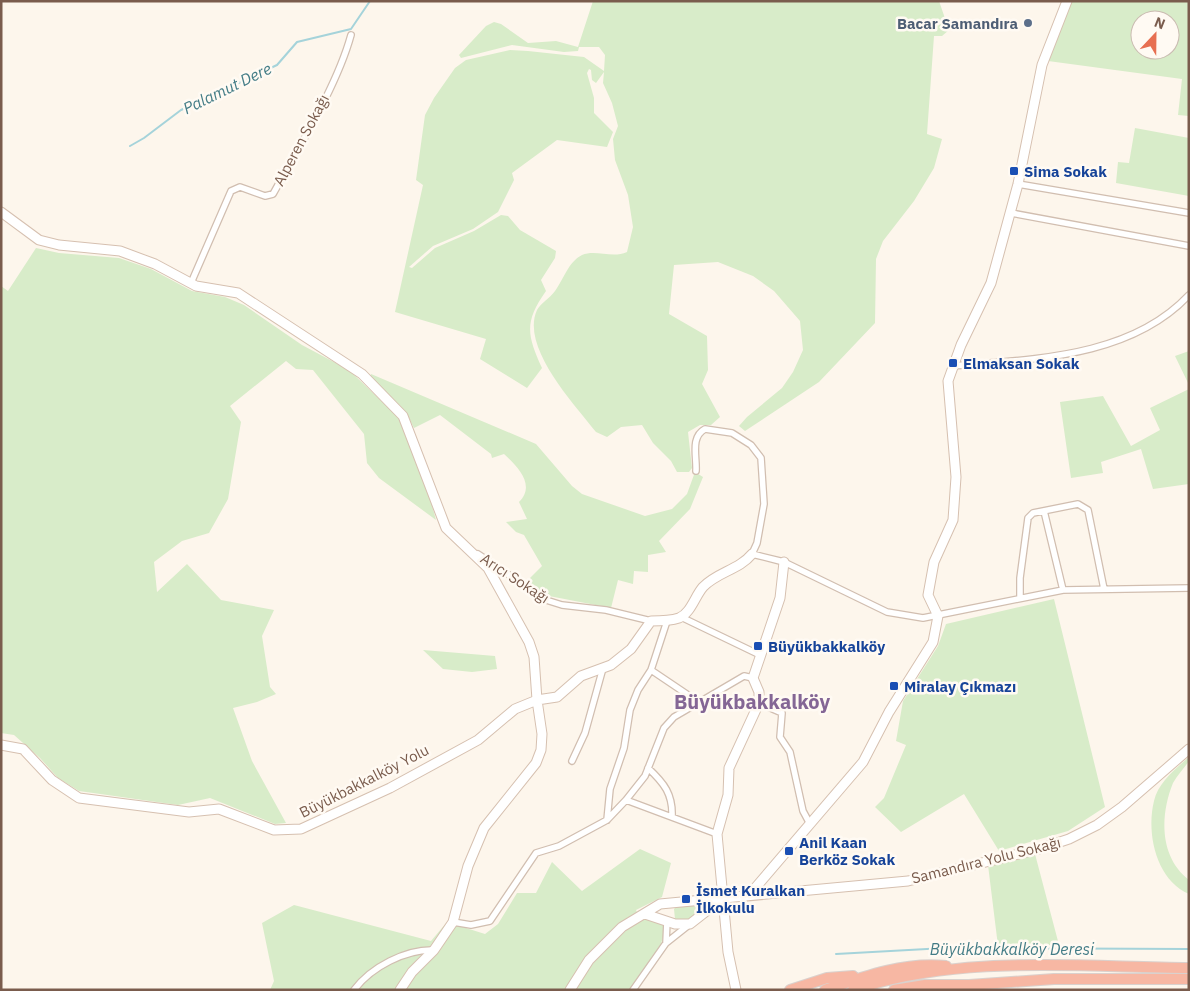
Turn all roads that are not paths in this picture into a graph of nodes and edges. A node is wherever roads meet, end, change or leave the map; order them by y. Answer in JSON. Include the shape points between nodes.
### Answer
{"nodes":[{"id":1,"x":1067,"y":1,"type":"edge"},
{"id":2,"x":351,"y":35,"type":"dead end"},
{"id":3,"x":1018,"y":184,"type":"junction"},
{"id":4,"x":1,"y":212,"type":"edge"},
{"id":5,"x":1011,"y":213,"type":"junction"},
{"id":6,"x":1189,"y":213,"type":"edge"},
{"id":7,"x":1189,"y":246,"type":"edge"},
{"id":8,"x":191,"y":283,"type":"junction"},
{"id":9,"x":1189,"y":295,"type":"edge"},
{"id":10,"x":953,"y":366,"type":"junction"},
{"id":11,"x":696,"y":471,"type":"dead end"},
{"id":12,"x":1044,"y":511,"type":"junction"},
{"id":13,"x":468,"y":547,"type":"junction"},
{"id":14,"x":752,"y":554,"type":"junction"},
{"id":15,"x":784,"y":562,"type":"junction"},
{"id":16,"x":1189,"y":588,"type":"edge"},
{"id":17,"x":1104,"y":589,"type":"junction"},
{"id":18,"x":1063,"y":590,"type":"junction"},
{"id":19,"x":1020,"y":597,"type":"junction"},
{"id":20,"x":938,"y":616,"type":"junction"},
{"id":21,"x":681,"y":617,"type":"junction"},
{"id":22,"x":652,"y":621,"type":"junction"},
{"id":23,"x":667,"y":621,"type":"junction"},
{"id":24,"x":760,"y":655,"type":"junction"},
{"id":25,"x":603,"y":668,"type":"junction"},
{"id":26,"x":651,"y":670,"type":"junction"},
{"id":27,"x":753,"y":678,"type":"junction"},
{"id":28,"x":536,"y":700,"type":"junction"},
{"id":29,"x":700,"y":703,"type":"junction"},
{"id":30,"x":759,"y":703,"type":"junction"},
{"id":31,"x":1,"y":745,"type":"edge"},
{"id":32,"x":1189,"y":749,"type":"edge"},
{"id":33,"x":572,"y":761,"type":"dead end"},
{"id":34,"x":648,"y":768,"type":"junction"},
{"id":35,"x":626,"y":800,"type":"junction"},
{"id":36,"x":672,"y":817,"type":"junction"},
{"id":37,"x":607,"y":820,"type":"junction"},
{"id":38,"x":810,"y":824,"type":"junction"},
{"id":39,"x":717,"y":834,"type":"junction"},
{"id":40,"x":750,"y":894,"type":"junction"},
{"id":41,"x":723,"y":898,"type":"junction"},
{"id":42,"x":668,"y":903,"type":"junction"},
{"id":43,"x":645,"y":914,"type":"junction"},
{"id":44,"x":667,"y":921,"type":"junction"},
{"id":45,"x":453,"y":922,"type":"junction"},
{"id":46,"x":690,"y":924,"type":"junction"},
{"id":47,"x":666,"y":942,"type":"junction"},
{"id":48,"x":434,"y":950,"type":"junction"},
{"id":49,"x":967,"y":968,"type":"junction"},
{"id":50,"x":1189,"y":968,"type":"edge"},
{"id":51,"x":862,"y":976,"type":"junction"},
{"id":52,"x":1189,"y":979,"type":"edge"},
{"id":53,"x":969,"y":985,"type":"junction"},
{"id":54,"x":354,"y":990,"type":"edge"},
{"id":55,"x":400,"y":990,"type":"edge"},
{"id":56,"x":570,"y":990,"type":"edge"},
{"id":57,"x":634,"y":990,"type":"edge"},
{"id":58,"x":736,"y":990,"type":"edge"},
{"id":59,"x":790,"y":990,"type":"edge"},
{"id":60,"x":825,"y":990,"type":"edge"},
{"id":61,"x":853,"y":990,"type":"edge"},
{"id":62,"x":894,"y":990,"type":"edge"},
{"id":63,"x":945,"y":990,"type":"edge"}],
"edges":[{"from":1,"to":3,"type":"main road","via":[[1042,65]]},
{"from":2,"to":8,"type":"street","name":"Alperen Sokağı","via":[[332,84],[273,194],[268,196],[240,187],[231,191]]},
{"from":3,"to":5,"type":"main road"},
{"from":3,"to":6,"type":"street"},
{"from":4,"to":8,"type":"main road","via":[[39,240],[120,251],[155,264]]},
{"from":5,"to":7,"type":"street"},
{"from":5,"to":10,"type":"main road","via":[[991,283]]},
{"from":8,"to":13,"type":"main road","via":[[238,293],[362,374],[403,416],[441,521]]},
{"from":9,"to":10,"type":"street","via":[[1154,324],[1113,342],[1060,355]]},
{"from":10,"to":20,"type":"main road","via":[[948,380],[956,477],[953,520],[934,562],[928,596]]},
{"from":11,"to":14,"type":"street","via":[[696,441],[698,434],[705,429],[732,433],[751,445],[761,458],[764,504],[757,544]]},
{"from":12,"to":17,"type":"street","via":[[1078,504],[1088,510]]},
{"from":12,"to":18,"type":"street"},
{"from":12,"to":19,"type":"street","via":[[1033,513],[1027,520]]},
{"from":13,"to":22,"type":"street","name":"Arıcı Sokağı","via":[[546,600]]},
{"from":13,"to":28,"type":"main road","via":[[488,568],[529,642],[534,657]]},
{"from":14,"to":15,"type":"street"},
{"from":14,"to":21,"type":"main road","via":[[745,563],[704,586]]},
{"from":15,"to":20,"type":"street","via":[[887,612],[923,618]]},
{"from":15,"to":24,"type":"main road","via":[[780,598]]},
{"from":16,"to":17,"type":"street"},
{"from":17,"to":18,"type":"street"},
{"from":18,"to":19,"type":"street"},
{"from":19,"to":20,"type":"street"},
{"from":20,"to":38,"type":"main road","via":[[933,642],[889,712],[863,762]]},
{"from":21,"to":23,"type":"main road"},
{"from":21,"to":24,"type":"street"},
{"from":22,"to":23,"type":"main road"},
{"from":22,"to":25,"type":"main road","name":"Büyükbakkalköy Yolu","via":[[631,649]]},
{"from":23,"to":26,"type":"street"},
{"from":24,"to":27,"type":"main road"},
{"from":25,"to":28,"type":"main road","name":"Büyükbakkalköy Yolu","via":[[581,676],[558,697]]},
{"from":25,"to":33,"type":"street","via":[[585,733]]},
{"from":26,"to":29,"type":"street"},
{"from":26,"to":37,"type":"street","via":[[630,710],[624,748],[610,789]]},
{"from":27,"to":29,"type":"street","via":[[744,676]]},
{"from":27,"to":30,"type":"main road","via":[[759,692]]},
{"from":28,"to":31,"type":"main road","name":"Büyükbakkalköy Yolu","via":[[514,710],[478,740],[390,788],[301,829],[274,830],[219,809],[189,812],[79,798],[52,780],[23,749]]},
{"from":28,"to":45,"type":"main road","via":[[542,734],[541,750],[536,763],[484,828],[468,866]]},
{"from":29,"to":34,"type":"street","via":[[674,718],[664,728]]},
{"from":30,"to":38,"type":"street","via":[[782,713],[780,737],[790,752],[803,811]]},
{"from":30,"to":39,"type":"main road","via":[[729,768],[728,795]]},
{"from":32,"to":40,"type":"main road","name":"Samandıra Yolu Sokağı","via":[[1110,816],[1056,844],[921,879]]},
{"from":34,"to":35,"type":"street"},
{"from":34,"to":36,"type":"street","via":[[670,794]]},
{"from":35,"to":36,"type":"street"},
{"from":35,"to":37,"type":"street"},
{"from":36,"to":39,"type":"street"},
{"from":37,"to":45,"type":"street","via":[[559,846],[536,853],[490,921],[471,925]]},
{"from":38,"to":40,"type":"main road"},
{"from":39,"to":41,"type":"main road"},
{"from":40,"to":41,"type":"main road","name":"Samandıra Yolu Sokağı"},
{"from":41,"to":42,"type":"main road","name":"Samandıra Yolu Sokağı"},
{"from":41,"to":46,"type":"main road"},
{"from":41,"to":58,"type":"main road","via":[[728,952]]},
{"from":42,"to":43,"type":"main road","via":[[660,904]]},
{"from":42,"to":44,"type":"main road"},
{"from":43,"to":44,"type":"main road"},
{"from":43,"to":56,"type":"main road","via":[[622,927],[588,960]]},
{"from":44,"to":46,"type":"main road","via":[[682,926]]},
{"from":44,"to":47,"type":"street"},
{"from":45,"to":48,"type":"main road"},
{"from":46,"to":47,"type":"street"},
{"from":47,"to":57,"type":"street"},
{"from":48,"to":54,"type":"street","via":[[415,951],[397,958],[368,975]]},
{"from":48,"to":55,"type":"main road","via":[[412,972]]},
{"from":49,"to":50,"type":"highway","via":[[1016,965]]},
{"from":49,"to":51,"type":"highway","via":[[916,965]]},
{"from":49,"to":61,"type":"highway","via":[[906,976]]},
{"from":51,"to":59,"type":"highway","via":[[827,978]]},
{"from":51,"to":60,"type":"highway"},
{"from":52,"to":53,"type":"highway","via":[[1054,979]]},
{"from":53,"to":62,"type":"highway","via":[[925,985]]},
{"from":53,"to":63,"type":"highway"}]}
